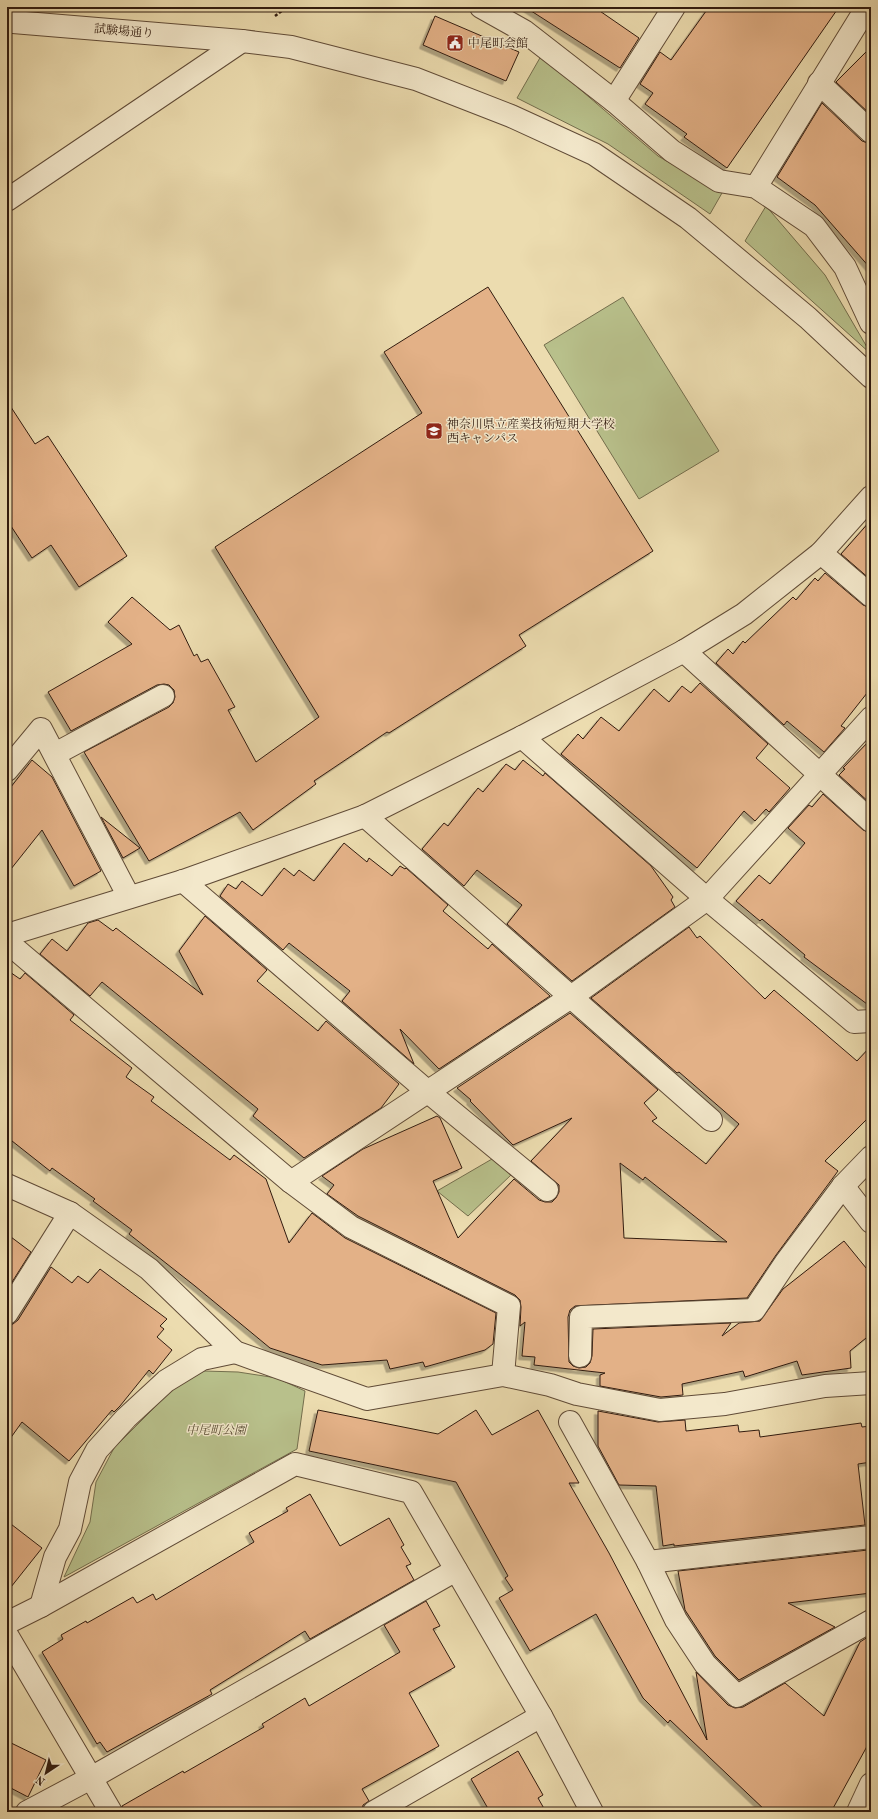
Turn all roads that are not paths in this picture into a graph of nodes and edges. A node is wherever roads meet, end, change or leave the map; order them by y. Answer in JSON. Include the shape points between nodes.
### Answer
{"nodes":[{"id":1,"x":481,"y":7,"type":"edge"},
{"id":2,"x":674,"y":7,"type":"edge"},
{"id":3,"x":866,"y":7,"type":"edge"},
{"id":4,"x":7,"y":20,"type":"edge"},
{"id":5,"x":242,"y":41,"type":"junction"},
{"id":6,"x":819,"y":83,"type":"junction"},
{"id":7,"x":614,"y":101,"type":"junction"},
{"id":8,"x":871,"y":132,"type":"edge"},
{"id":9,"x":756,"y":187,"type":"junction"},
{"id":10,"x":7,"y":200,"type":"edge"},
{"id":11,"x":871,"y":323,"type":"edge"},
{"id":12,"x":871,"y":377,"type":"edge"},
{"id":13,"x":871,"y":496,"type":"edge"},
{"id":14,"x":821,"y":553,"type":"junction"},
{"id":15,"x":871,"y":596,"type":"edge"},
{"id":16,"x":684,"y":651,"type":"junction"},
{"id":17,"x":163,"y":696,"type":"dead end"},
{"id":18,"x":871,"y":718,"type":"edge"},
{"id":19,"x":522,"y":737,"type":"junction"},
{"id":20,"x":55,"y":754,"type":"junction"},
{"id":21,"x":7,"y":770,"type":"edge"},
{"id":22,"x":821,"y":774,"type":"junction"},
{"id":23,"x":365,"y":816,"type":"junction"},
{"id":24,"x":871,"y":821,"type":"edge"},
{"id":25,"x":183,"y":880,"type":"junction"},
{"id":26,"x":129,"y":897,"type":"junction"},
{"id":27,"x":706,"y":899,"type":"junction"},
{"id":28,"x":7,"y":936,"type":"edge"},
{"id":29,"x":7,"y":942,"type":"edge"},
{"id":30,"x":571,"y":997,"type":"junction"},
{"id":31,"x":871,"y":1022,"type":"edge"},
{"id":32,"x":427,"y":1091,"type":"junction"},
{"id":33,"x":711,"y":1120,"type":"dead end"},
{"id":34,"x":871,"y":1157,"type":"edge"},
{"id":35,"x":291,"y":1182,"type":"junction"},
{"id":36,"x":7,"y":1185,"type":"edge"},
{"id":37,"x":843,"y":1186,"type":"junction"},
{"id":38,"x":547,"y":1190,"type":"dead end"},
{"id":39,"x":70,"y":1213,"type":"junction"},
{"id":40,"x":871,"y":1222,"type":"edge"},
{"id":41,"x":7,"y":1313,"type":"edge"},
{"id":42,"x":236,"y":1352,"type":"junction"},
{"id":43,"x":580,"y":1356,"type":"dead end"},
{"id":44,"x":503,"y":1375,"type":"junction"},
{"id":45,"x":871,"y":1383,"type":"edge"},
{"id":46,"x":570,"y":1422,"type":"dead end"},
{"id":47,"x":871,"y":1537,"type":"edge"},
{"id":48,"x":648,"y":1562,"type":"junction"},
{"id":49,"x":456,"y":1570,"type":"junction"},
{"id":50,"x":41,"y":1606,"type":"junction"},
{"id":51,"x":871,"y":1621,"type":"edge"},
{"id":52,"x":7,"y":1623,"type":"edge"},
{"id":53,"x":7,"y":1635,"type":"edge"},
{"id":54,"x":541,"y":1716,"type":"junction"},
{"id":55,"x":91,"y":1778,"type":"junction"},
{"id":56,"x":871,"y":1784,"type":"edge"},
{"id":57,"x":27,"y":1812,"type":"edge"},
{"id":58,"x":111,"y":1812,"type":"edge"},
{"id":59,"x":374,"y":1812,"type":"edge"},
{"id":60,"x":592,"y":1812,"type":"edge"},
{"id":61,"x":858,"y":1812,"type":"edge"}],
"edges":[{"from":1,"to":7,"type":"street","via":[[524,31]]},
{"from":2,"to":7,"type":"street"},
{"from":3,"to":6,"type":"street"},
{"from":4,"to":5,"type":"street","name":"試験場通り"},
{"from":5,"to":10,"type":"street"},
{"from":5,"to":12,"type":"street","name":"試験場通り","via":[[291,47],[416,79],[511,116],[594,154],[688,218],[808,318]]},
{"from":6,"to":8,"type":"street"},
{"from":6,"to":9,"type":"street"},
{"from":7,"to":9,"type":"street","via":[[672,151],[719,181]]},
{"from":9,"to":11,"type":"street","via":[[814,226],[845,267]]},
{"from":13,"to":14,"type":"street"},
{"from":14,"to":15,"type":"street"},
{"from":14,"to":16,"type":"street","via":[[744,614]]},
{"from":16,"to":19,"type":"street"},
{"from":16,"to":22,"type":"street"},
{"from":17,"to":20,"type":"street"},
{"from":18,"to":22,"type":"street"},
{"from":19,"to":23,"type":"street"},
{"from":19,"to":27,"type":"street"},
{"from":20,"to":21,"type":"street","via":[[41,729]]},
{"from":20,"to":26,"type":"street"},
{"from":22,"to":24,"type":"street"},
{"from":22,"to":27,"type":"street"},
{"from":23,"to":25,"type":"street"},
{"from":23,"to":30,"type":"street"},
{"from":25,"to":26,"type":"street"},
{"from":25,"to":32,"type":"street"},
{"from":26,"to":28,"type":"street"},
{"from":27,"to":30,"type":"street"},
{"from":27,"to":31,"type":"street","via":[[854,1022]]},
{"from":29,"to":35,"type":"street"},
{"from":30,"to":32,"type":"street"},
{"from":30,"to":33,"type":"street"},
{"from":32,"to":35,"type":"street"},
{"from":32,"to":38,"type":"street"},
{"from":34,"to":37,"type":"street"},
{"from":35,"to":44,"type":"street","via":[[351,1227],[509,1306]]},
{"from":36,"to":39,"type":"street"},
{"from":37,"to":40,"type":"street"},
{"from":37,"to":43,"type":"street","via":[[754,1310],[581,1317]]},
{"from":39,"to":41,"type":"street"},
{"from":39,"to":42,"type":"street","via":[[149,1268]]},
{"from":42,"to":44,"type":"street","via":[[367,1399]]},
{"from":42,"to":50,"type":"street","via":[[202,1359],[166,1381],[126,1418],[97,1450],[80,1482],[70,1529],[55,1557]]},
{"from":44,"to":45,"type":"street","via":[[660,1410],[725,1404],[825,1386]]},
{"from":46,"to":48,"type":"street"},
{"from":47,"to":48,"type":"street"},
{"from":48,"to":51,"type":"street","via":[[676,1620],[705,1664],[737,1696]]},
{"from":49,"to":50,"type":"street","via":[[411,1492],[295,1464]]},
{"from":49,"to":54,"type":"street"},
{"from":49,"to":55,"type":"street"},
{"from":50,"to":52,"type":"street"},
{"from":53,"to":55,"type":"street"},
{"from":54,"to":59,"type":"street"},
{"from":54,"to":60,"type":"street"},
{"from":55,"to":57,"type":"street"},
{"from":55,"to":58,"type":"street"},
{"from":56,"to":61,"type":"street"}]}
